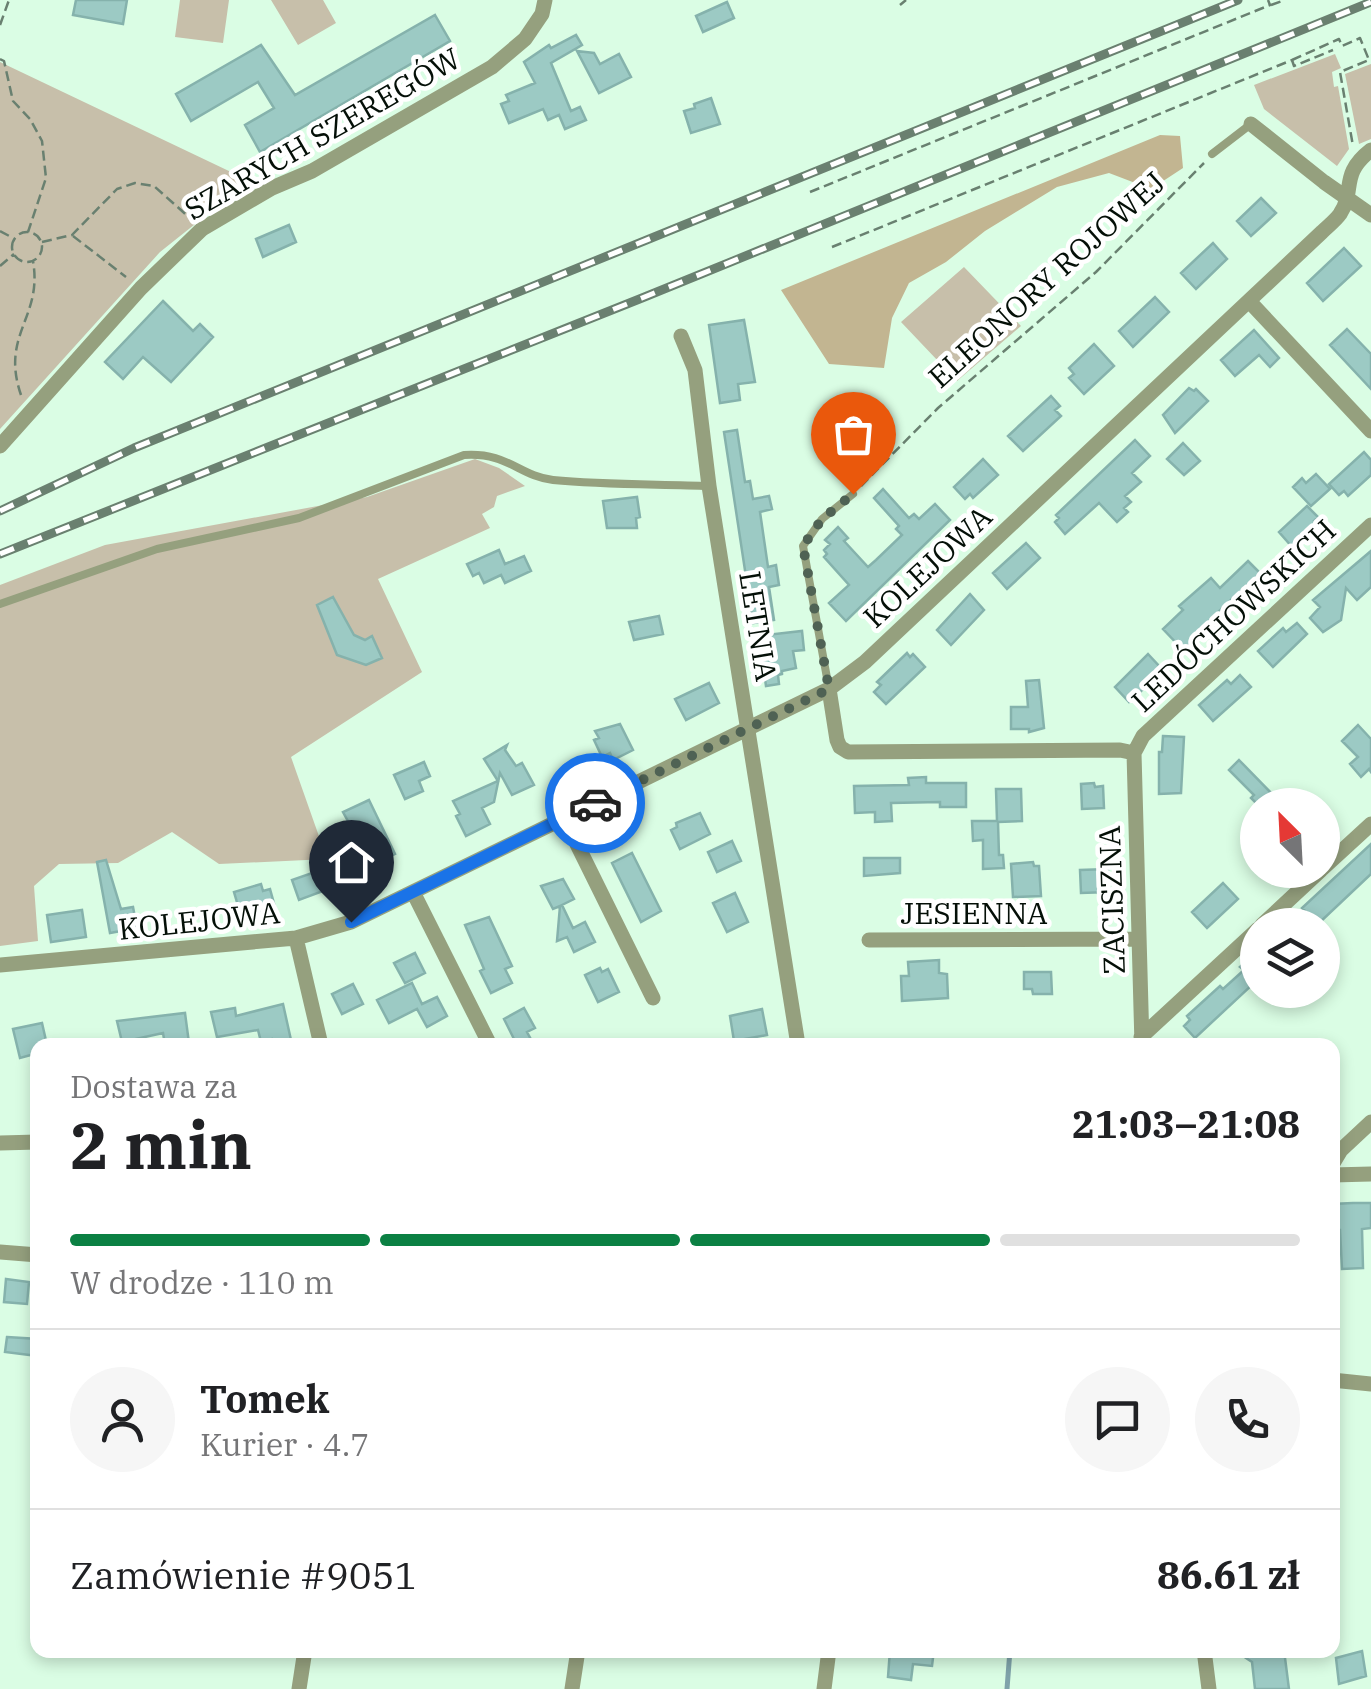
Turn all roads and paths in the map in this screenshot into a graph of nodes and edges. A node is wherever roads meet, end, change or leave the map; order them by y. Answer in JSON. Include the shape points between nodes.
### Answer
{"nodes":[{"id":1,"x":9,"y":0,"type":"edge"},
{"id":2,"x":545,"y":0,"type":"edge"},
{"id":3,"x":906,"y":0,"type":"edge"},
{"id":4,"x":1286,"y":0,"type":"edge"},
{"id":5,"x":1269,"y":3,"type":"edge"},
{"id":6,"x":900,"y":6,"type":"dead end"},
{"id":7,"x":0,"y":25,"type":"edge"},
{"id":8,"x":1333,"y":50,"type":"dead end"},
{"id":9,"x":0,"y":60,"type":"edge"},
{"id":10,"x":1292,"y":60,"type":"junction"},
{"id":11,"x":1370,"y":60,"type":"edge"},
{"id":12,"x":1251,"y":124,"type":"joint"},
{"id":13,"x":1371,"y":150,"type":"edge"},
{"id":14,"x":1212,"y":154,"type":"joint"},
{"id":15,"x":1348,"y":156,"type":"dead end"},
{"id":16,"x":810,"y":192,"type":"dead end"},
{"id":17,"x":1346,"y":194,"type":"junction"},
{"id":18,"x":1371,"y":214,"type":"edge"},
{"id":19,"x":202,"y":229,"type":"junction"},
{"id":20,"x":0,"y":231,"type":"edge"},
{"id":21,"x":28,"y":232,"type":"junction"},
{"id":22,"x":72,"y":235,"type":"junction"},
{"id":23,"x":14,"y":239,"type":"junction"},
{"id":24,"x":42,"y":242,"type":"junction"},
{"id":25,"x":832,"y":246,"type":"dead end"},
{"id":26,"x":14,"y":254,"type":"junction"},
{"id":27,"x":33,"y":261,"type":"junction"},
{"id":28,"x":0,"y":266,"type":"edge"},
{"id":29,"x":141,"y":288,"type":"junction"},
{"id":30,"x":1249,"y":300,"type":"junction"},
{"id":31,"x":680,"y":336,"type":"dead end"},
{"id":32,"x":30,"y":415,"type":"junction"},
{"id":33,"x":1371,"y":431,"type":"edge"},
{"id":34,"x":0,"y":446,"type":"edge"},
{"id":35,"x":709,"y":486,"type":"junction"},
{"id":36,"x":853,"y":494,"type":"joint"},
{"id":37,"x":1371,"y":525,"type":"edge"},
{"id":38,"x":0,"y":604,"type":"edge"},
{"id":39,"x":829,"y":689,"type":"junction"},
{"id":40,"x":747,"y":728,"type":"junction"},
{"id":41,"x":1134,"y":753,"type":"junction"},
{"id":42,"x":564,"y":818,"type":"junction"},
{"id":43,"x":1371,"y":824,"type":"edge"},
{"id":44,"x":1340,"y":853,"type":"edge"},
{"id":45,"x":1302,"y":888,"type":"edge"},
{"id":46,"x":414,"y":892,"type":"junction"},
{"id":47,"x":1281,"y":908,"type":"edge"},
{"id":48,"x":296,"y":938,"type":"junction"},
{"id":49,"x":1139,"y":939,"type":"junction"},
{"id":50,"x":869,"y":940,"type":"dead end"},
{"id":51,"x":1240,"y":946,"type":"edge"},
{"id":52,"x":0,"y":965,"type":"edge"},
{"id":53,"x":652,"y":998,"type":"dead end"},
{"id":54,"x":319,"y":1038,"type":"edge"},
{"id":55,"x":487,"y":1038,"type":"edge"},
{"id":56,"x":797,"y":1038,"type":"edge"},
{"id":57,"x":1142,"y":1038,"type":"edge"},
{"id":58,"x":1145,"y":1038,"type":"edge"},
{"id":59,"x":1371,"y":1122,"type":"edge"},
{"id":60,"x":30,"y":1142,"type":"edge"},
{"id":61,"x":0,"y":1143,"type":"edge"},
{"id":62,"x":1340,"y":1152,"type":"edge"},
{"id":63,"x":1371,"y":1174,"type":"edge"},
{"id":64,"x":1340,"y":1175,"type":"edge"},
{"id":65,"x":0,"y":1252,"type":"edge"},
{"id":66,"x":30,"y":1254,"type":"edge"},
{"id":67,"x":1340,"y":1381,"type":"edge"},
{"id":68,"x":1371,"y":1384,"type":"edge"},
{"id":69,"x":304,"y":1658,"type":"edge"},
{"id":70,"x":577,"y":1658,"type":"edge"},
{"id":71,"x":827,"y":1658,"type":"edge"},
{"id":72,"x":1205,"y":1658,"type":"edge"},
{"id":73,"x":299,"y":1689,"type":"edge"},
{"id":74,"x":572,"y":1689,"type":"edge"},
{"id":75,"x":824,"y":1689,"type":"edge"},
{"id":76,"x":1209,"y":1689,"type":"edge"}],
"edges":[{"from":1,"to":7,"type":"path"},
{"from":2,"to":19,"type":"street","name":"SZARYCH SZEREGÓW","via":[[524,39],[492,67]]},
{"from":3,"to":6,"type":"path"},
{"from":4,"to":5,"type":"path"},
{"from":5,"to":16,"type":"path"},
{"from":8,"to":10,"type":"path","via":[[1294,66]]},
{"from":9,"to":21,"type":"path","via":[[13,101],[42,142],[46,178]]},
{"from":10,"to":11,"type":"path","via":[[1360,38]]},
{"from":10,"to":25,"type":"path"},
{"from":11,"to":15,"type":"path","via":[[1340,72],[1354,148]]},
{"from":12,"to":14,"type":"lane"},
{"from":12,"to":17,"type":"street"},
{"from":13,"to":17,"type":"street","name":"KOLEJOWA","via":[[1355,163]]},
{"from":14,"to":36,"type":"path","name":"ELEONORY ROJOWEJ","via":[[1096,272],[938,408]]},
{"from":17,"to":18,"type":"street"},
{"from":17,"to":30,"type":"street","name":"KOLEJOWA","via":[[1342,212]]},
{"from":19,"to":22,"type":"path","via":[[154,186],[135,183],[117,190]]},
{"from":19,"to":29,"type":"street","name":"SZARYCH SZEREGÓW"},
{"from":20,"to":23,"type":"path"},
{"from":21,"to":23,"type":"path"},
{"from":21,"to":24,"type":"path"},
{"from":22,"to":24,"type":"path"},
{"from":22,"to":29,"type":"path"},
{"from":23,"to":26,"type":"path"},
{"from":24,"to":27,"type":"path"},
{"from":26,"to":27,"type":"path"},
{"from":26,"to":28,"type":"path"},
{"from":27,"to":32,"type":"path","via":[[34,295],[12,351],[14,378]]},
{"from":29,"to":32,"type":"street","name":"SZARYCH SZEREGÓW"},
{"from":30,"to":33,"type":"street"},
{"from":30,"to":39,"type":"street","name":"KOLEJOWA"},
{"from":31,"to":35,"type":"street","name":"LETNIA","via":[[694,370]]},
{"from":32,"to":34,"type":"street","name":"SZARYCH SZEREGÓW"},
{"from":35,"to":38,"type":"lane","via":[[548,480],[505,460],[464,456],[299,518],[156,549]]},
{"from":35,"to":40,"type":"street","name":"LETNIA"},
{"from":36,"to":39,"type":"lane","via":[[822,519],[803,546]]},
{"from":37,"to":41,"type":"street","name":"LEDÓCHOWSKICH","via":[[1144,736]]},
{"from":39,"to":40,"type":"street","name":"KOLEJOWA"},
{"from":39,"to":41,"type":"street","name":"LEDÓCHOWSKICH","via":[[837,740],[848,752]]},
{"from":40,"to":42,"type":"street","name":"KOLEJOWA"},
{"from":40,"to":56,"type":"street","name":"LETNIA"},
{"from":41,"to":49,"type":"street","name":"ZACISZNA"},
{"from":42,"to":46,"type":"street","name":"KOLEJOWA"},
{"from":42,"to":53,"type":"street"},
{"from":43,"to":44,"type":"street"},
{"from":45,"to":47,"type":"street"},
{"from":46,"to":48,"type":"street","name":"KOLEJOWA","via":[[351,922]]},
{"from":46,"to":55,"type":"street"},
{"from":48,"to":52,"type":"street","name":"KOLEJOWA"},
{"from":48,"to":54,"type":"street"},
{"from":49,"to":50,"type":"street","name":"JESIENNA"},
{"from":49,"to":57,"type":"street","name":"ZACISZNA"},
{"from":51,"to":58,"type":"street"},
{"from":59,"to":62,"type":"street"},
{"from":60,"to":61,"type":"street"},
{"from":63,"to":64,"type":"street"},
{"from":65,"to":66,"type":"street"},
{"from":67,"to":68,"type":"street"},
{"from":69,"to":73,"type":"street"},
{"from":70,"to":74,"type":"street"},
{"from":71,"to":75,"type":"street"},
{"from":72,"to":76,"type":"street"}]}
